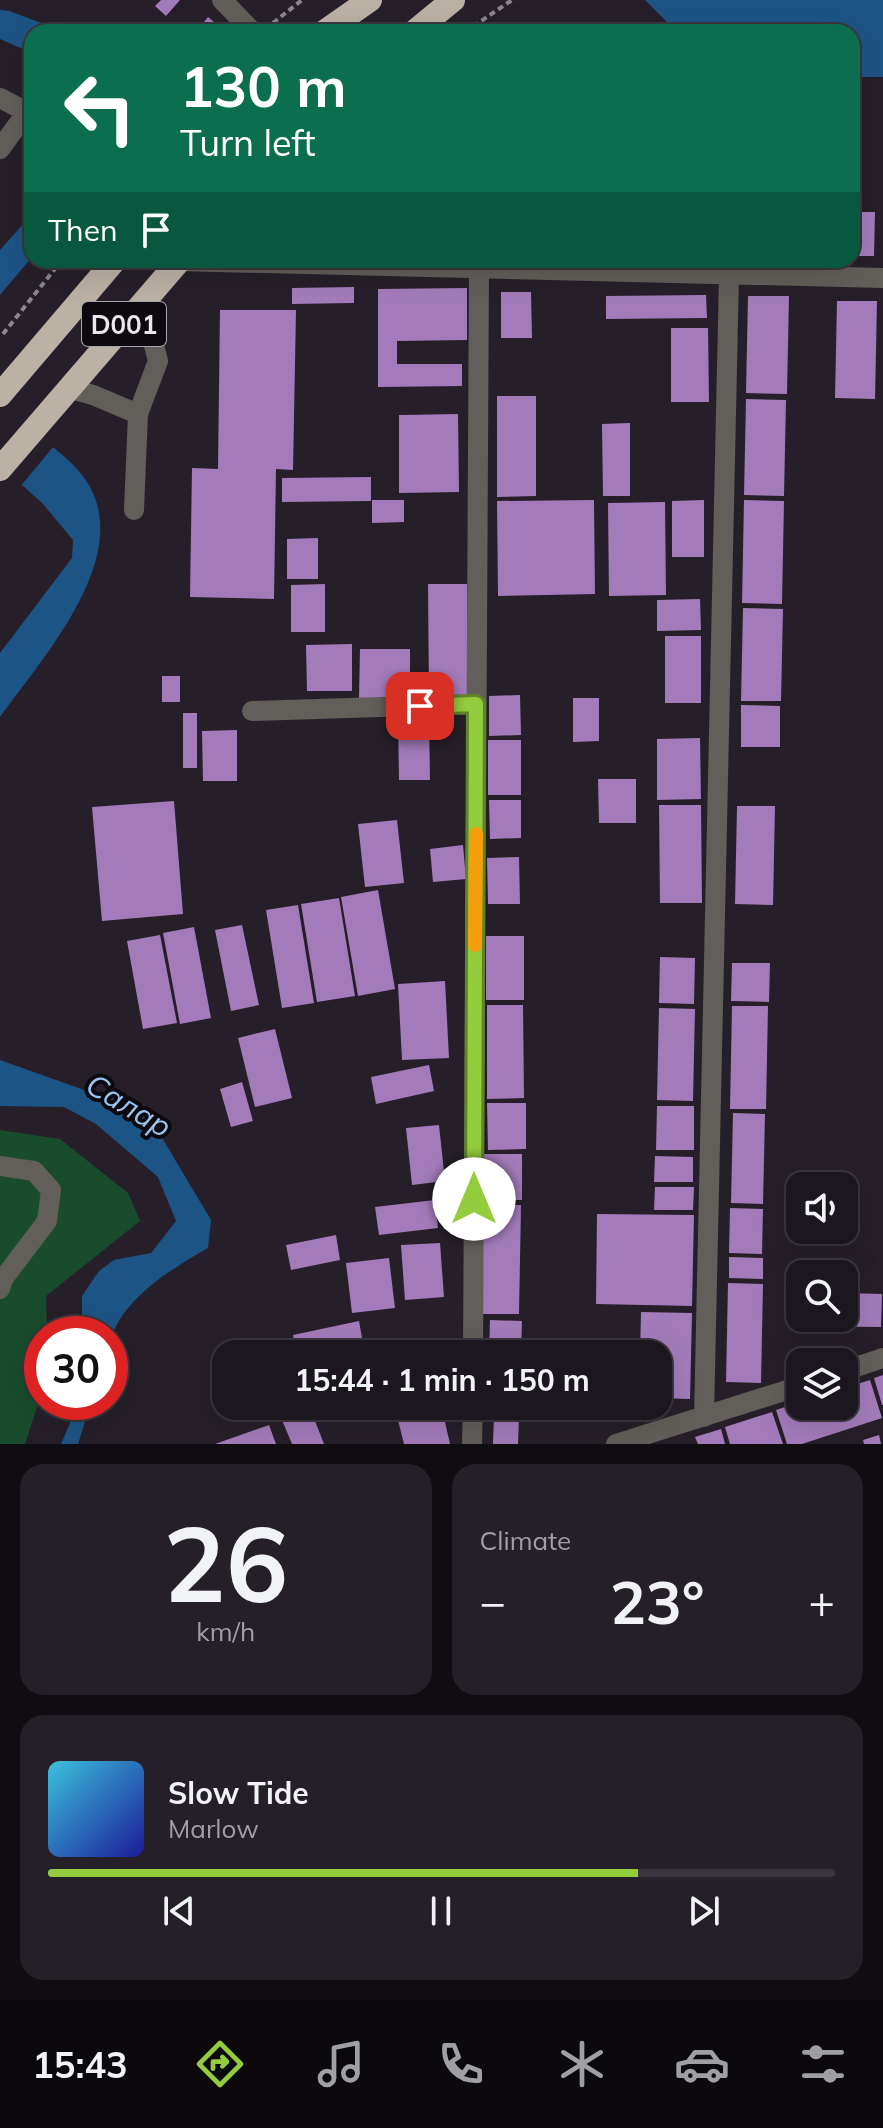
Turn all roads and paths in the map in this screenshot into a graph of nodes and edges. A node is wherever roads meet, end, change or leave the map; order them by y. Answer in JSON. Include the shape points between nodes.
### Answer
{"nodes":[{"id":1,"x":222,"y":0,"type":"edge"},
{"id":2,"x":302,"y":0,"type":"edge"},
{"id":3,"x":370,"y":0,"type":"edge"},
{"id":4,"x":453,"y":0,"type":"edge"},
{"id":5,"x":512,"y":0,"type":"edge"},
{"id":6,"x":255,"y":24,"type":"edge"},
{"id":7,"x":269,"y":24,"type":"edge"},
{"id":8,"x":336,"y":24,"type":"edge"},
{"id":9,"x":424,"y":24,"type":"edge"},
{"id":10,"x":477,"y":24,"type":"edge"},
{"id":11,"x":0,"y":98,"type":"edge"},
{"id":12,"x":24,"y":110,"type":"edge"},
{"id":13,"x":24,"y":116,"type":"edge"},
{"id":14,"x":0,"y":149,"type":"edge"},
{"id":15,"x":56,"y":268,"type":"edge"},
{"id":16,"x":108,"y":268,"type":"edge"},
{"id":17,"x":173,"y":268,"type":"edge"},
{"id":18,"x":412,"y":268,"type":"edge"},
{"id":19,"x":479,"y":270,"type":"junction"},
{"id":20,"x":729,"y":276,"type":"junction"},
{"id":21,"x":883,"y":278,"type":"edge"},
{"id":22,"x":143,"y":303,"type":"junction"},
{"id":23,"x":3,"y":334,"type":"dead end"},
{"id":24,"x":68,"y":388,"type":"junction"},
{"id":25,"x":0,"y":395,"type":"edge"},
{"id":26,"x":138,"y":414,"type":"junction"},
{"id":27,"x":0,"y":469,"type":"edge"},
{"id":28,"x":134,"y":510,"type":"dead end"},
{"id":29,"x":476,"y":704,"type":"junction"},
{"id":30,"x":252,"y":711,"type":"dead end"},
{"id":31,"x":0,"y":1166,"type":"edge"},
{"id":32,"x":0,"y":1289,"type":"edge"},
{"id":33,"x":473,"y":1340,"type":"edge"},
{"id":34,"x":883,"y":1358,"type":"edge"},
{"id":35,"x":858,"y":1366,"type":"edge"},
{"id":36,"x":786,"y":1391,"type":"edge"},
{"id":37,"x":704,"y":1417,"type":"junction"},
{"id":38,"x":473,"y":1420,"type":"edge"},
{"id":39,"x":472,"y":1444,"type":"edge"},
{"id":40,"x":616,"y":1444,"type":"edge"}],
"edges":[{"from":1,"to":6,"type":"street"},
{"from":2,"to":7,"type":"path"},
{"from":3,"to":8,"type":"highway"},
{"from":4,"to":9,"type":"highway"},
{"from":5,"to":10,"type":"path"},
{"from":11,"to":12,"type":"street"},
{"from":13,"to":14,"type":"street"},
{"from":15,"to":23,"type":"path"},
{"from":16,"to":25,"type":"highway","number":"D001"},
{"from":17,"to":22,"type":"highway","number":"D001"},
{"from":18,"to":19,"type":"street"},
{"from":19,"to":20,"type":"street"},
{"from":19,"to":29,"type":"street"},
{"from":20,"to":21,"type":"street"},
{"from":20,"to":37,"type":"street"},
{"from":22,"to":24,"type":"highway","number":"D001"},
{"from":22,"to":26,"type":"street","via":[[158,361]]},
{"from":24,"to":26,"type":"street"},
{"from":24,"to":27,"type":"highway"},
{"from":26,"to":28,"type":"street"},
{"from":29,"to":30,"type":"street"},
{"from":29,"to":33,"type":"street"},
{"from":31,"to":32,"type":"street","via":[[34,1171],[51,1190],[47,1221]]},
{"from":34,"to":35,"type":"street"},
{"from":36,"to":37,"type":"street"},
{"from":37,"to":40,"type":"street"},
{"from":38,"to":39,"type":"street"}]}
